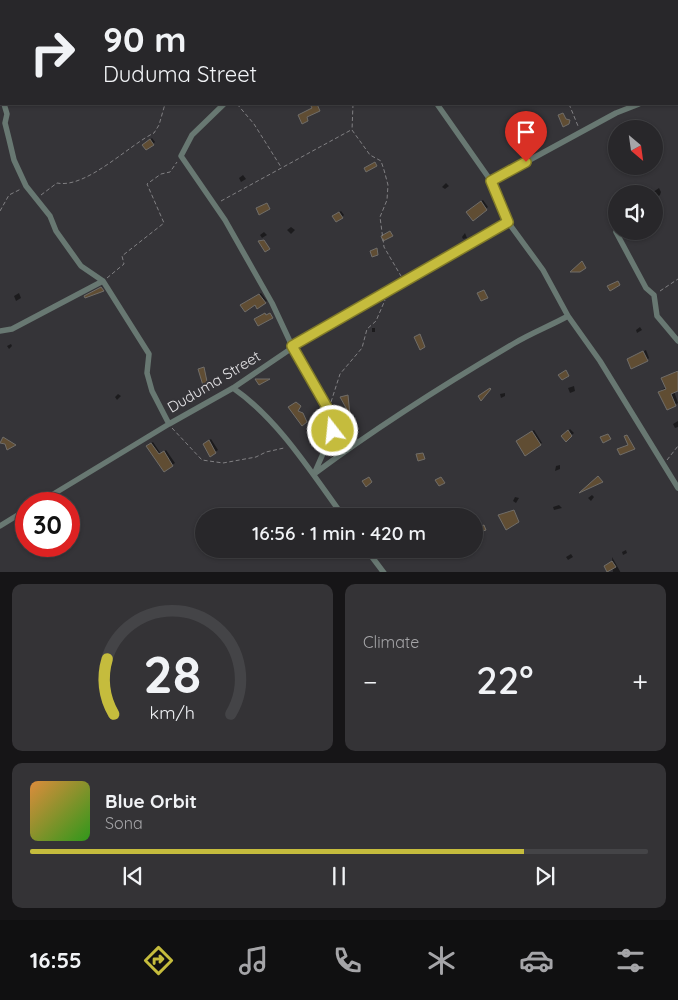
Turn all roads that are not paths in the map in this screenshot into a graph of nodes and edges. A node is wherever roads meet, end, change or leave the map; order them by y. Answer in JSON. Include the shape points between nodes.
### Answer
{"nodes":[{"id":1,"x":4,"y":105,"type":"edge"},
{"id":2,"x":223,"y":105,"type":"edge"},
{"id":3,"x":438,"y":105,"type":"edge"},
{"id":4,"x":636,"y":105,"type":"edge"},
{"id":5,"x":491,"y":181,"type":"junction"},
{"id":6,"x":508,"y":222,"type":"junction"},
{"id":7,"x":620,"y":240,"type":"edge"},
{"id":8,"x":103,"y":281,"type":"junction"},
{"id":9,"x":568,"y":316,"type":"junction"},
{"id":10,"x":0,"y":331,"type":"edge"},
{"id":11,"x":678,"y":341,"type":"edge"},
{"id":12,"x":292,"y":346,"type":"junction"},
{"id":13,"x":233,"y":388,"type":"junction"},
{"id":14,"x":169,"y":424,"type":"junction"},
{"id":15,"x":314,"y":474,"type":"junction"},
{"id":16,"x":678,"y":488,"type":"edge"},
{"id":17,"x":57,"y":492,"type":"edge"},
{"id":18,"x":337,"y":508,"type":"edge"},
{"id":19,"x":15,"y":517,"type":"edge"},
{"id":20,"x":0,"y":526,"type":"edge"},
{"id":21,"x":373,"y":558,"type":"edge"},
{"id":22,"x":384,"y":572,"type":"edge"}],
"edges":[{"from":1,"to":8,"type":"street","via":[[5,124],[14,160],[26,186],[50,216],[56,231],[80,266]]},
{"from":2,"to":12,"type":"street","via":[[192,136],[181,156],[216,204],[272,303]]},
{"from":3,"to":5,"type":"street"},
{"from":4,"to":5,"type":"street"},
{"from":5,"to":6,"type":"street"},
{"from":6,"to":9,"type":"street","via":[[543,270]]},
{"from":6,"to":12,"type":"street","name":"Duduma Street"},
{"from":7,"to":11,"type":"street","via":[[646,288],[654,295],[657,316]]},
{"from":8,"to":10,"type":"street","via":[[12,328]]},
{"from":8,"to":14,"type":"street","via":[[149,354],[147,374]]},
{"from":9,"to":15,"type":"street","via":[[476,366]]},
{"from":9,"to":16,"type":"street","via":[[600,361]]},
{"from":12,"to":13,"type":"street","name":"Duduma Street"},
{"from":12,"to":15,"type":"street","via":[[332,416],[333,431]]},
{"from":13,"to":14,"type":"street","name":"Duduma Street"},
{"from":13,"to":15,"type":"street","via":[[257,408]]},
{"from":14,"to":17,"type":"street","name":"Duduma Street"},
{"from":15,"to":18,"type":"street"},
{"from":19,"to":20,"type":"street"},
{"from":21,"to":22,"type":"street"}]}
